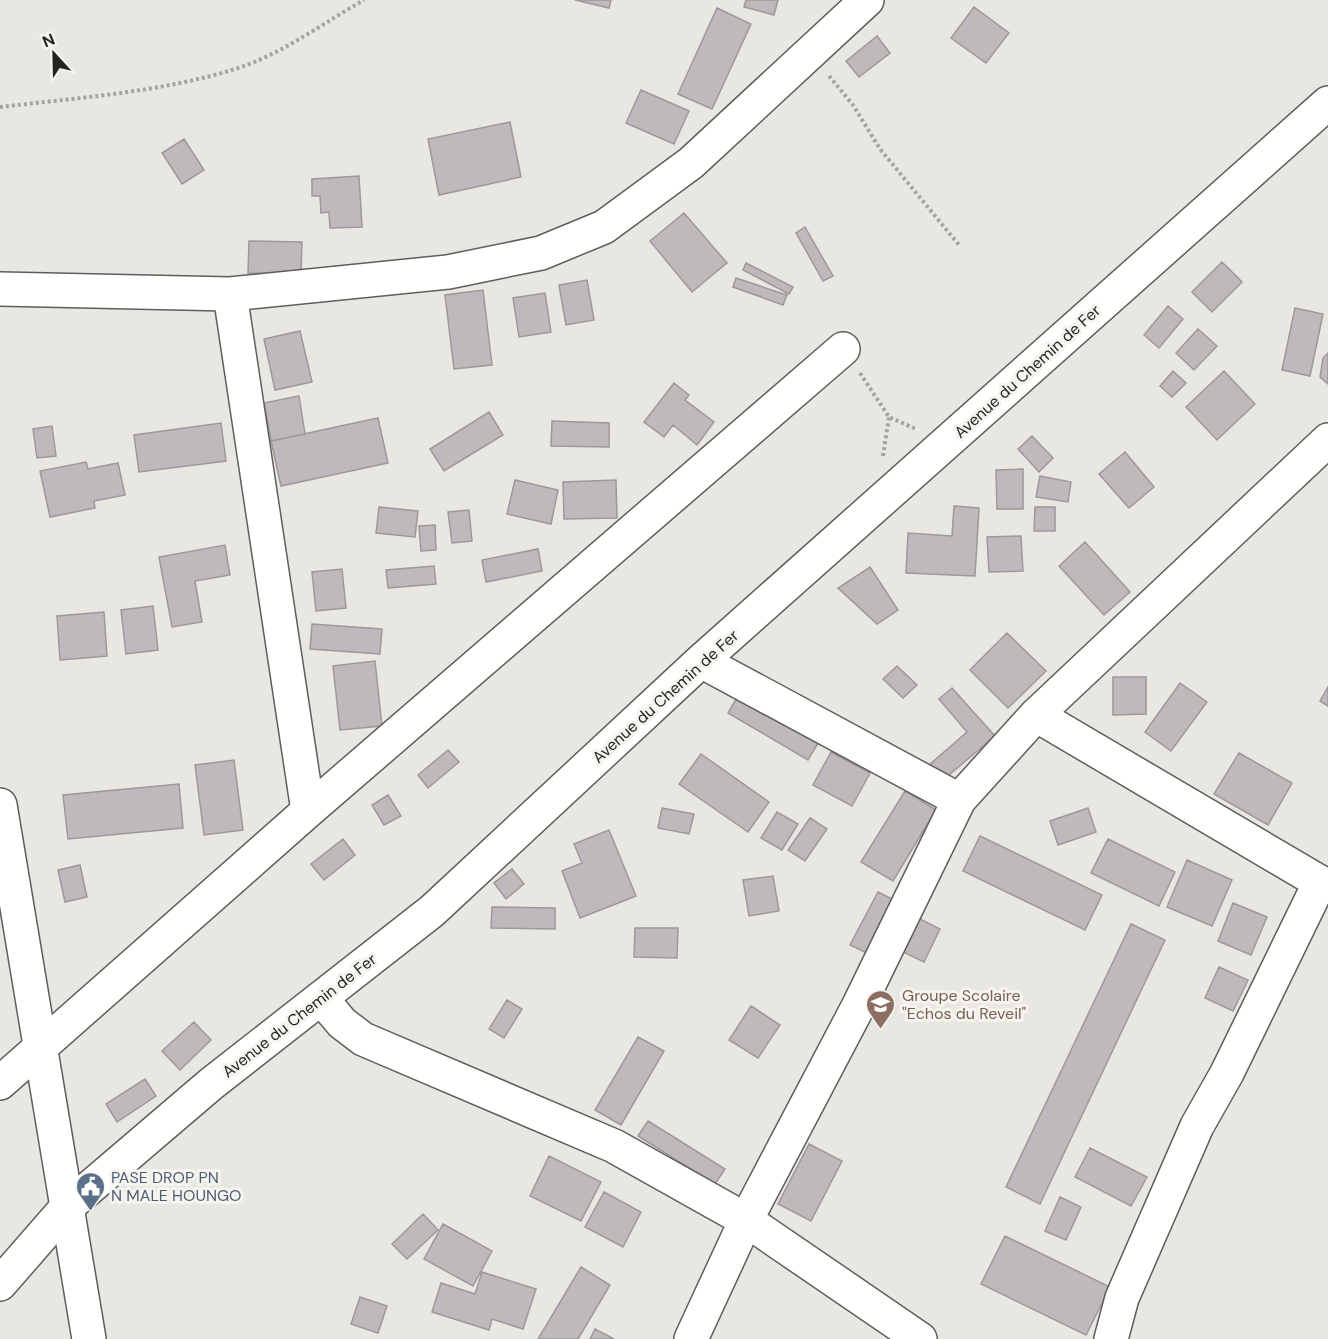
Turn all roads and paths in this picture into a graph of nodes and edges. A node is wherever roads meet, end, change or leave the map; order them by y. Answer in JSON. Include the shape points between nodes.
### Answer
{"nodes":[{"id":1,"x":364,"y":0,"type":"edge"},
{"id":2,"x":867,"y":0,"type":"edge"},
{"id":3,"x":840,"y":11,"type":"edge"},
{"id":4,"x":805,"y":57,"type":"junction"},
{"id":5,"x":1328,"y":103,"type":"edge"},
{"id":6,"x":0,"y":107,"type":"edge"},
{"id":7,"x":959,"y":245,"type":"dead end"},
{"id":8,"x":0,"y":289,"type":"edge"},
{"id":9,"x":230,"y":294,"type":"junction"},
{"id":10,"x":843,"y":349,"type":"joint"},
{"id":11,"x":1328,"y":440,"type":"edge"},
{"id":12,"x":946,"y":443,"type":"junction"},
{"id":13,"x":701,"y":661,"type":"junction"},
{"id":14,"x":1036,"y":715,"type":"junction"},
{"id":15,"x":958,"y":800,"type":"junction"},
{"id":16,"x":0,"y":805,"type":"edge"},
{"id":17,"x":308,"y":811,"type":"junction"},
{"id":18,"x":1324,"y":884,"type":"edge"},
{"id":19,"x":321,"y":998,"type":"junction"},
{"id":20,"x":40,"y":1047,"type":"junction"},
{"id":21,"x":0,"y":1083,"type":"edge"},
{"id":22,"x":67,"y":1207,"type":"junction"},
{"id":23,"x":746,"y":1220,"type":"junction"},
{"id":24,"x":0,"y":1284,"type":"edge"},
{"id":25,"x":89,"y":1339,"type":"edge"},
{"id":26,"x":691,"y":1339,"type":"edge"},
{"id":27,"x":920,"y":1339,"type":"edge"},
{"id":28,"x":1111,"y":1339,"type":"edge"}],
"edges":[{"from":1,"to":6,"type":"path","via":[[282,48],[236,69],[145,88]]},
{"from":2,"to":3,"type":"street"},
{"from":3,"to":4,"type":"street"},
{"from":4,"to":7,"type":"path","via":[[831,78],[880,149]]},
{"from":4,"to":9,"type":"street","via":[[691,163],[593,232],[541,253],[448,272]]},
{"from":5,"to":12,"type":"street","name":"Avenue du Chemin de Fer"},
{"from":8,"to":9,"type":"street"},
{"from":9,"to":17,"type":"street"},
{"from":10,"to":12,"type":"path","via":[[889,417]]},
{"from":10,"to":17,"type":"street"},
{"from":11,"to":14,"type":"street"},
{"from":12,"to":13,"type":"street","name":"Avenue du Chemin de Fer"},
{"from":13,"to":15,"type":"street"},
{"from":13,"to":19,"type":"street","name":"Avenue du Chemin de Fer","via":[[432,911]]},
{"from":14,"to":15,"type":"street"},
{"from":14,"to":18,"type":"street"},
{"from":15,"to":23,"type":"street","via":[[859,1005]]},
{"from":16,"to":20,"type":"street"},
{"from":17,"to":20,"type":"street"},
{"from":18,"to":28,"type":"street","via":[[1197,1126],[1122,1298]]},
{"from":19,"to":22,"type":"street","name":"Avenue du Chemin de Fer","via":[[211,1084]]},
{"from":19,"to":23,"type":"street","via":[[342,1023],[363,1039],[614,1146]]},
{"from":20,"to":21,"type":"street"},
{"from":20,"to":22,"type":"street"},
{"from":22,"to":24,"type":"street","name":"Avenue du Chemin de Fer"},
{"from":22,"to":25,"type":"street"},
{"from":23,"to":26,"type":"street"},
{"from":23,"to":27,"type":"street"}]}
